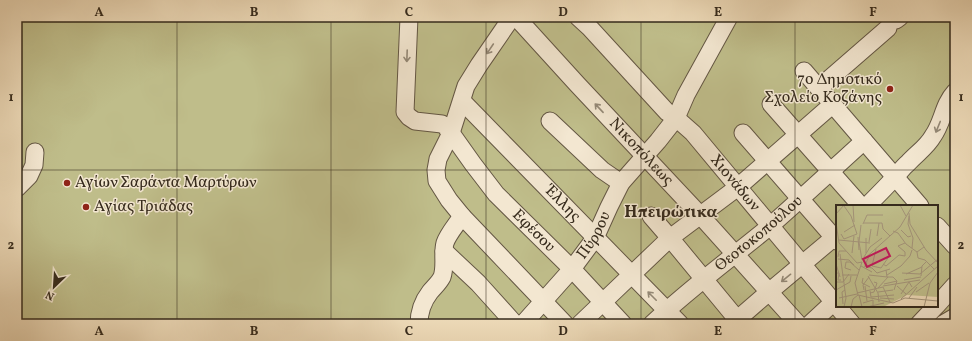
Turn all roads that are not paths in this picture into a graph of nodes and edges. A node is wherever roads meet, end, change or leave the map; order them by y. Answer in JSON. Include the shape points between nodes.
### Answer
{"nodes":[{"id":1,"x":409,"y":17,"type":"edge"},
{"id":2,"x":512,"y":17,"type":"edge"},
{"id":3,"x":516,"y":17,"type":"edge"},
{"id":4,"x":578,"y":17,"type":"edge"},
{"id":5,"x":729,"y":17,"type":"edge"},
{"id":6,"x":895,"y":22,"type":"edge"},
{"id":7,"x":804,"y":71,"type":"dead end"},
{"id":8,"x":819,"y":88,"type":"junction"},
{"id":9,"x":955,"y":92,"type":"edge"},
{"id":10,"x":462,"y":101,"type":"junction"},
{"id":11,"x":771,"y":104,"type":"dead end"},
{"id":12,"x":833,"y":104,"type":"junction"},
{"id":13,"x":676,"y":118,"type":"junction"},
{"id":14,"x":550,"y":121,"type":"dead end"},
{"id":15,"x":451,"y":133,"type":"junction"},
{"id":16,"x":743,"y":133,"type":"dead end"},
{"id":17,"x":798,"y":134,"type":"junction"},
{"id":18,"x":864,"y":141,"type":"junction"},
{"id":19,"x":35,"y":152,"type":"dead end"},
{"id":20,"x":644,"y":157,"type":"junction"},
{"id":21,"x":768,"y":161,"type":"junction"},
{"id":22,"x":830,"y":171,"type":"junction"},
{"id":23,"x":895,"y":178,"type":"junction"},
{"id":24,"x":621,"y":183,"type":"junction"},
{"id":25,"x":738,"y":187,"type":"junction"},
{"id":26,"x":17,"y":188,"type":"edge"},
{"id":27,"x":800,"y":199,"type":"junction"},
{"id":28,"x":860,"y":205,"type":"edge"},
{"id":29,"x":868,"y":205,"type":"edge"},
{"id":30,"x":919,"y":205,"type":"edge"},
{"id":31,"x":700,"y":215,"type":"junction"},
{"id":32,"x":462,"y":216,"type":"junction"},
{"id":33,"x":651,"y":216,"type":"dead end"},
{"id":34,"x":770,"y":226,"type":"junction"},
{"id":35,"x":938,"y":227,"type":"edge"},
{"id":36,"x":595,"y":238,"type":"junction"},
{"id":37,"x":670,"y":238,"type":"junction"},
{"id":38,"x":836,"y":238,"type":"edge"},
{"id":39,"x":955,"y":246,"type":"edge"},
{"id":40,"x":444,"y":251,"type":"junction"},
{"id":41,"x":734,"y":255,"type":"junction"},
{"id":42,"x":802,"y":264,"type":"junction"},
{"id":43,"x":572,"y":269,"type":"junction"},
{"id":44,"x":631,"y":275,"type":"junction"},
{"id":45,"x":704,"y":279,"type":"junction"},
{"id":46,"x":769,"y":292,"type":"junction"},
{"id":47,"x":544,"y":302,"type":"junction"},
{"id":48,"x":603,"y":302,"type":"junction"},
{"id":49,"x":836,"y":303,"type":"edge"},
{"id":50,"x":839,"y":307,"type":"edge"},
{"id":51,"x":933,"y":307,"type":"edge"},
{"id":52,"x":666,"y":310,"type":"junction"},
{"id":53,"x":955,"y":317,"type":"edge"},
{"id":54,"x":419,"y":322,"type":"edge"},
{"id":55,"x":737,"y":322,"type":"edge"},
{"id":56,"x":516,"y":324,"type":"edge"},
{"id":57,"x":523,"y":324,"type":"edge"},
{"id":58,"x":565,"y":324,"type":"edge"},
{"id":59,"x":580,"y":324,"type":"edge"},
{"id":60,"x":623,"y":324,"type":"edge"},
{"id":61,"x":652,"y":324,"type":"edge"},
{"id":62,"x":680,"y":324,"type":"edge"},
{"id":63,"x":798,"y":324,"type":"edge"},
{"id":64,"x":810,"y":324,"type":"edge"},
{"id":65,"x":852,"y":324,"type":"edge"},
{"id":66,"x":919,"y":324,"type":"edge"},
{"id":67,"x":943,"y":324,"type":"edge"}],
"edges":[{"from":1,"to":15,"type":"street","one_way":true,"via":[[405,112],[415,121],[442,124]]},
{"from":2,"to":10,"type":"street","one_way":true,"via":[[466,86]]},
{"from":20,"to":3,"type":"street","name":"Νικοπόλεως","one_way":true},
{"from":4,"to":13,"type":"street","name":"Χιονάδων","via":[[667,112]]},
{"from":5,"to":13,"type":"street","name":"Πύρρου"},
{"from":6,"to":8,"type":"street"},
{"from":7,"to":8,"type":"street"},
{"from":8,"to":12,"type":"street"},
{"from":9,"to":23,"type":"street","one_way":true,"via":[[946,104],[933,137]]},
{"from":10,"to":15,"type":"street"},
{"from":10,"to":36,"type":"street","name":"Έλλης"},
{"from":11,"to":17,"type":"street"},
{"from":12,"to":17,"type":"street"},
{"from":12,"to":18,"type":"street"},
{"from":13,"to":20,"type":"street","name":"Πύρρου"},
{"from":13,"to":25,"type":"street","name":"Χιονάδων","via":[[693,133]]},
{"from":14,"to":24,"type":"street","via":[[602,170]]},
{"from":15,"to":32,"type":"street","via":[[438,159],[437,181]]},
{"from":15,"to":43,"type":"street","name":"Εφέσου","via":[[496,194]]},
{"from":16,"to":21,"type":"street"},
{"from":17,"to":21,"type":"street"},
{"from":17,"to":22,"type":"street"},
{"from":18,"to":22,"type":"street","name":"Θεοτοκοπούλου"},
{"from":18,"to":23,"type":"street"},
{"from":19,"to":26,"type":"street","via":[[34,165],[29,176]]},
{"from":20,"to":24,"type":"street","name":"Πύρρου"},
{"from":20,"to":31,"type":"street","name":"Νικοπόλεως"},
{"from":21,"to":25,"type":"street"},
{"from":21,"to":27,"type":"street"},
{"from":22,"to":27,"type":"street","name":"Θεοτοκοπούλου"},
{"from":22,"to":28,"type":"street"},
{"from":23,"to":29,"type":"street"},
{"from":23,"to":30,"type":"street"},
{"from":24,"to":36,"type":"street","name":"Πύρρου"},
{"from":25,"to":31,"type":"street"},
{"from":25,"to":34,"type":"street","name":"Χιονάδων"},
{"from":27,"to":34,"type":"street","name":"Θεοτοκοπούλου"},
{"from":27,"to":38,"type":"street"},
{"from":31,"to":37,"type":"street"},
{"from":31,"to":41,"type":"street","name":"Νικοπόλεως"},
{"from":32,"to":40,"type":"street","via":[[446,241]]},
{"from":32,"to":47,"type":"street"},
{"from":33,"to":37,"type":"street"},
{"from":34,"to":41,"type":"street","name":"Θεοτοκοπούλου"},
{"from":34,"to":42,"type":"street","name":"Χιονάδων"},
{"from":35,"to":39,"type":"street"},
{"from":36,"to":43,"type":"street","name":"Πύρρου"},
{"from":36,"to":44,"type":"street","name":"Έλλης"},
{"from":37,"to":44,"type":"street"},
{"from":37,"to":45,"type":"street"},
{"from":38,"to":42,"type":"street"},
{"from":40,"to":54,"type":"street","via":[[441,279],[424,302]]},
{"from":40,"to":56,"type":"street"},
{"from":41,"to":45,"type":"street","name":"Θεοτοκοπούλου"},
{"from":41,"to":46,"type":"street","name":"Νικοπόλεως"},
{"from":42,"to":46,"type":"street","one_way":true},
{"from":42,"to":49,"type":"street","name":"Χιονάδων"},
{"from":43,"to":47,"type":"street","name":"Πύρρου"},
{"from":43,"to":48,"type":"street","name":"Εφέσου"},
{"from":44,"to":48,"type":"street"},
{"from":52,"to":44,"type":"street","name":"Έλλης","one_way":true},
{"from":45,"to":52,"type":"street","name":"Θεοτοκοπούλου"},
{"from":45,"to":55,"type":"street"},
{"from":46,"to":55,"type":"street"},
{"from":46,"to":63,"type":"street","name":"Νικοπόλεως"},
{"from":47,"to":57,"type":"street","name":"Πύρρου"},
{"from":47,"to":58,"type":"street"},
{"from":48,"to":59,"type":"street"},
{"from":48,"to":60,"type":"street","name":"Εφέσου"},
{"from":49,"to":64,"type":"street"},
{"from":50,"to":65,"type":"street","name":"Χιονάδων"},
{"from":51,"to":66,"type":"street"},
{"from":52,"to":61,"type":"street","name":"Θεοτοκοπούλου"},
{"from":52,"to":62,"type":"street","name":"Έλλης"},
{"from":53,"to":67,"type":"street"}]}
